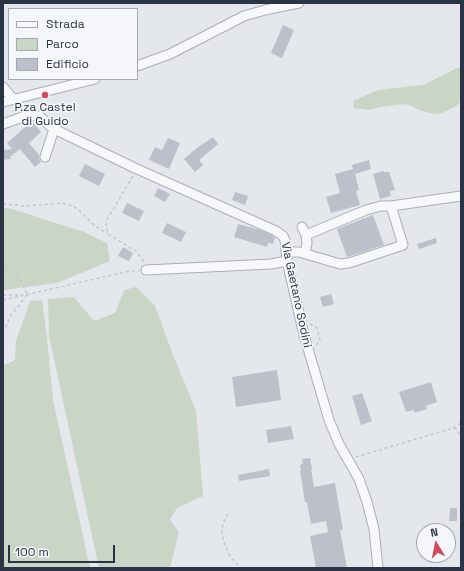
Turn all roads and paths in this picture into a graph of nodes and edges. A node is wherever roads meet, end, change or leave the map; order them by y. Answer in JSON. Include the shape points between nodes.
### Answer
{"nodes":[{"id":1,"x":299,"y":3,"type":"edge"},
{"id":2,"x":138,"y":66,"type":"edge"},
{"id":3,"x":91,"y":80,"type":"edge"},
{"id":4,"x":3,"y":86,"type":"edge"},
{"id":5,"x":13,"y":99,"type":"junction"},
{"id":6,"x":3,"y":102,"type":"edge"},
{"id":7,"x":3,"y":124,"type":"edge"},
{"id":8,"x":54,"y":129,"type":"junction"},
{"id":9,"x":45,"y":157,"type":"dead end"},
{"id":10,"x":137,"y":169,"type":"junction"},
{"id":11,"x":461,"y":196,"type":"edge"},
{"id":12,"x":3,"y":204,"type":"edge"},
{"id":13,"x":390,"y":206,"type":"junction"},
{"id":14,"x":108,"y":234,"type":"junction"},
{"id":15,"x":305,"y":254,"type":"junction"},
{"id":16,"x":286,"y":257,"type":"junction"},
{"id":17,"x":3,"y":263,"type":"edge"},
{"id":18,"x":146,"y":270,"type":"junction"},
{"id":19,"x":3,"y":295,"type":"edge"},
{"id":20,"x":27,"y":295,"type":"junction"},
{"id":21,"x":3,"y":300,"type":"edge"},
{"id":22,"x":300,"y":319,"type":"junction"},
{"id":23,"x":3,"y":333,"type":"edge"},
{"id":24,"x":309,"y":354,"type":"junction"},
{"id":25,"x":461,"y":423,"type":"edge"},
{"id":26,"x":453,"y":428,"type":"junction"},
{"id":27,"x":461,"y":439,"type":"edge"},
{"id":28,"x":348,"y":460,"type":"junction"},
{"id":29,"x":228,"y":514,"type":"dead end"},
{"id":30,"x":240,"y":568,"type":"edge"},
{"id":31,"x":378,"y":568,"type":"edge"}],
"edges":[{"from":1,"to":2,"type":"street","via":[[244,16],[170,54]]},
{"from":3,"to":5,"type":"street"},
{"from":4,"to":5,"type":"street"},
{"from":5,"to":6,"type":"street"},
{"from":7,"to":8,"type":"street","name":"Via Gaetano Sodini","via":[[28,115],[38,116]]},
{"from":8,"to":9,"type":"street"},
{"from":8,"to":10,"type":"street","name":"Via Gaetano Sodini"},
{"from":10,"to":14,"type":"path","via":[[108,218]]},
{"from":10,"to":16,"type":"street","name":"Via Gaetano Sodini","via":[[278,231],[284,238]]},
{"from":11,"to":13,"type":"street"},
{"from":12,"to":14,"type":"path","via":[[70,205],[78,208],[95,226]]},
{"from":13,"to":15,"type":"street","via":[[366,210],[304,231],[307,243]]},
{"from":13,"to":15,"type":"street","via":[[403,245],[340,264]]},
{"from":14,"to":18,"type":"path","via":[[137,252]]},
{"from":15,"to":16,"type":"street","via":[[299,252]]},
{"from":16,"to":18,"type":"street","via":[[271,264]]},
{"from":16,"to":22,"type":"street","name":"Via Gaetano Sodini"},
{"from":17,"to":20,"type":"path","via":[[22,282]]},
{"from":18,"to":20,"type":"path","via":[[130,271]]},
{"from":19,"to":20,"type":"path"},
{"from":20,"to":21,"type":"path"},
{"from":20,"to":23,"type":"path","via":[[11,315]]},
{"from":22,"to":24,"type":"street","name":"Via Gaetano Sodini"},
{"from":22,"to":24,"type":"path","via":[[317,328],[320,340]]},
{"from":24,"to":28,"type":"street","name":"Via Gaetano Sodini","via":[[333,432]]},
{"from":25,"to":26,"type":"path"},
{"from":26,"to":27,"type":"path","via":[[457,429]]},
{"from":26,"to":28,"type":"path"},
{"from":28,"to":31,"type":"street","name":"Via Gaetano Sodini","via":[[359,479],[367,502],[374,529]]},
{"from":29,"to":30,"type":"path","via":[[223,523],[223,537],[230,556]]}]}
